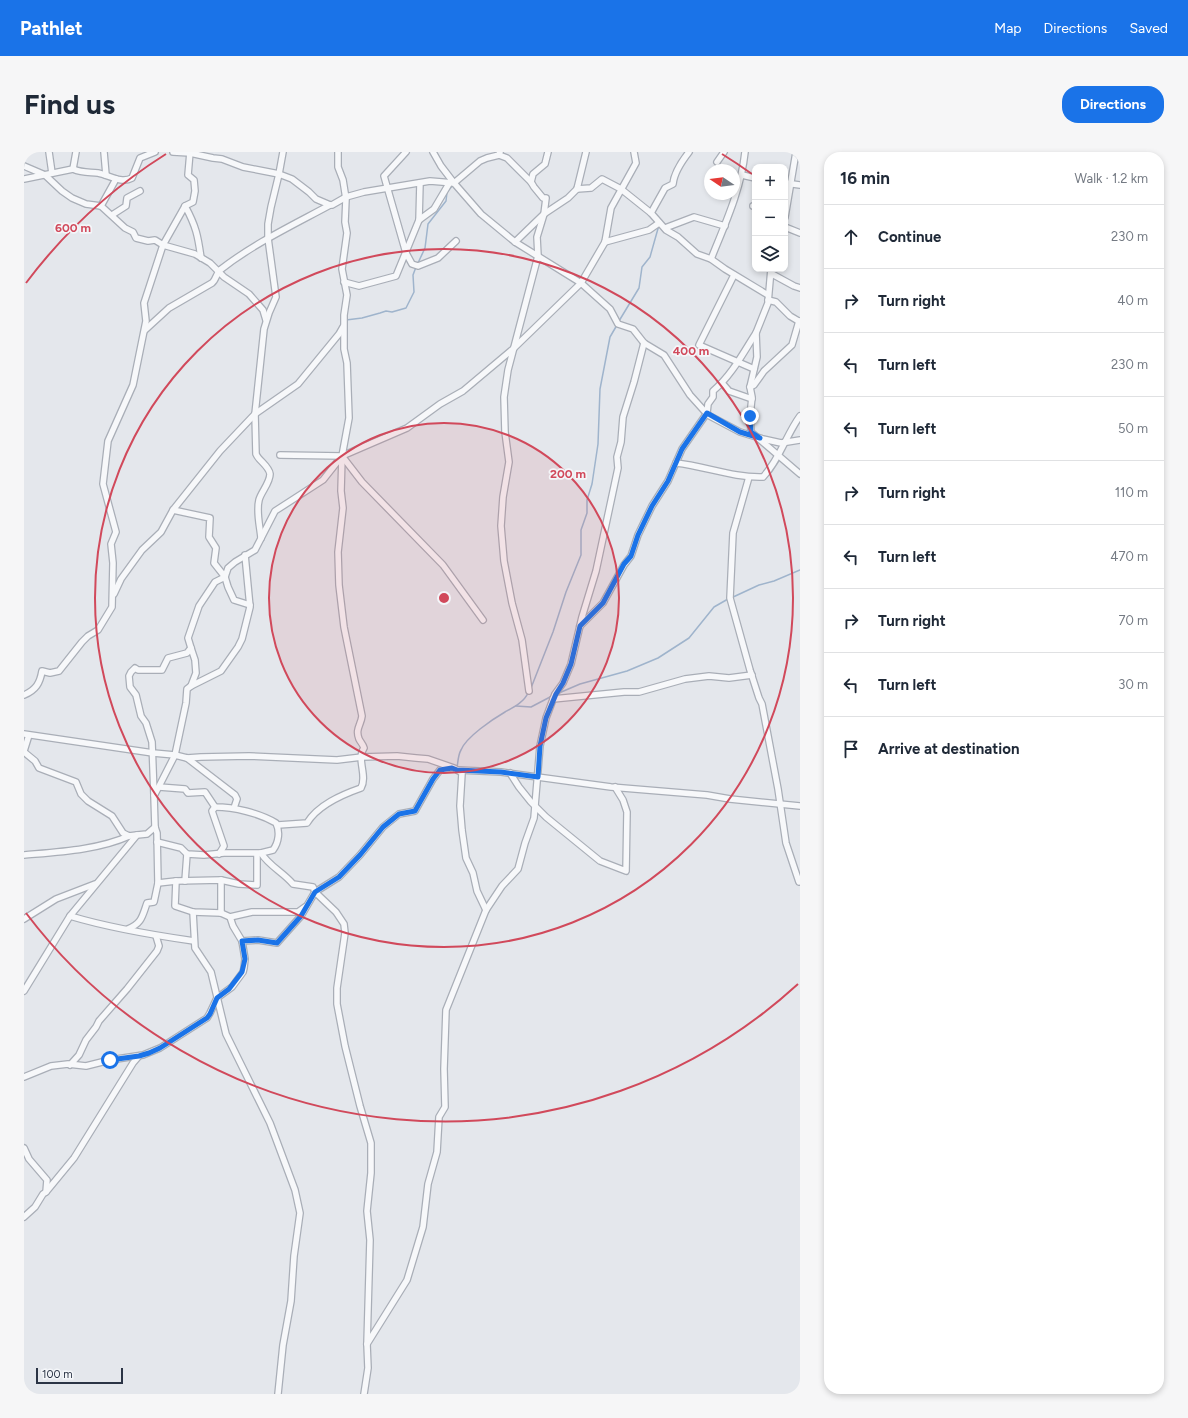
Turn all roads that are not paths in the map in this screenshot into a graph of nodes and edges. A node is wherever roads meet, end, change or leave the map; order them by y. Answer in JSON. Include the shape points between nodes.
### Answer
{"nodes":[{"id":1,"x":49,"y":152,"type":"edge"},
{"id":2,"x":76,"y":152,"type":"edge"},
{"id":3,"x":104,"y":152,"type":"edge"},
{"id":4,"x":155,"y":152,"type":"edge"},
{"id":5,"x":173,"y":152,"type":"edge"},
{"id":6,"x":190,"y":152,"type":"edge"},
{"id":7,"x":283,"y":152,"type":"edge"},
{"id":8,"x":338,"y":152,"type":"edge"},
{"id":9,"x":406,"y":152,"type":"edge"},
{"id":10,"x":433,"y":152,"type":"edge"},
{"id":11,"x":548,"y":152,"type":"edge"},
{"id":12,"x":586,"y":152,"type":"edge"},
{"id":13,"x":634,"y":152,"type":"edge"},
{"id":14,"x":689,"y":152,"type":"edge"},
{"id":15,"x":724,"y":152,"type":"edge"},
{"id":16,"x":745,"y":152,"type":"edge"},
{"id":17,"x":796,"y":152,"type":"edge"},
{"id":18,"x":500,"y":154,"type":"edge"},
{"id":19,"x":716,"y":162,"type":"dead end"},
{"id":20,"x":24,"y":166,"type":"edge"},
{"id":21,"x":73,"y":169,"type":"junction"},
{"id":22,"x":52,"y":173,"type":"junction"},
{"id":23,"x":279,"y":174,"type":"junction"},
{"id":24,"x":45,"y":175,"type":"junction"},
{"id":25,"x":106,"y":175,"type":"junction"},
{"id":26,"x":742,"y":175,"type":"junction"},
{"id":27,"x":752,"y":177,"type":"edge"},
{"id":28,"x":116,"y":179,"type":"junction"},
{"id":29,"x":24,"y":180,"type":"edge"},
{"id":30,"x":452,"y":182,"type":"junction"},
{"id":31,"x":531,"y":182,"type":"junction"},
{"id":32,"x":420,"y":183,"type":"junction"},
{"id":33,"x":788,"y":183,"type":"edge"},
{"id":34,"x":792,"y":184,"type":"junction"},
{"id":35,"x":800,"y":185,"type":"edge"},
{"id":36,"x":388,"y":188,"type":"junction"},
{"id":37,"x":577,"y":189,"type":"junction"},
{"id":38,"x":621,"y":189,"type":"junction"},
{"id":39,"x":140,"y":191,"type":"dead end"},
{"id":40,"x":346,"y":197,"type":"junction"},
{"id":41,"x":788,"y":203,"type":"edge"},
{"id":42,"x":330,"y":205,"type":"junction"},
{"id":43,"x":102,"y":206,"type":"junction"},
{"id":44,"x":185,"y":206,"type":"junction"},
{"id":45,"x":651,"y":213,"type":"junction"},
{"id":46,"x":544,"y":214,"type":"junction"},
{"id":47,"x":112,"y":215,"type":"junction"},
{"id":48,"x":419,"y":220,"type":"junction"},
{"id":49,"x":659,"y":223,"type":"junction"},
{"id":50,"x":725,"y":226,"type":"junction"},
{"id":51,"x":665,"y":228,"type":"junction"},
{"id":52,"x":788,"y":228,"type":"edge"},
{"id":53,"x":800,"y":233,"type":"edge"},
{"id":54,"x":268,"y":238,"type":"junction"},
{"id":55,"x":456,"y":241,"type":"dead end"},
{"id":56,"x":515,"y":242,"type":"junction"},
{"id":57,"x":605,"y":242,"type":"junction"},
{"id":58,"x":163,"y":245,"type":"junction"},
{"id":59,"x":406,"y":254,"type":"junction"},
{"id":60,"x":538,"y":256,"type":"junction"},
{"id":61,"x":202,"y":258,"type":"junction"},
{"id":62,"x":711,"y":259,"type":"junction"},
{"id":63,"x":218,"y":272,"type":"junction"},
{"id":64,"x":771,"y":272,"type":"edge"},
{"id":65,"x":773,"y":272,"type":"edge"},
{"id":66,"x":734,"y":274,"type":"junction"},
{"id":67,"x":344,"y":282,"type":"junction"},
{"id":68,"x":581,"y":283,"type":"junction"},
{"id":69,"x":800,"y":288,"type":"edge"},
{"id":70,"x":768,"y":298,"type":"junction"},
{"id":71,"x":266,"y":320,"type":"junction"},
{"id":72,"x":800,"y":321,"type":"edge"},
{"id":73,"x":344,"y":324,"type":"junction"},
{"id":74,"x":145,"y":330,"type":"junction"},
{"id":75,"x":756,"y":333,"type":"junction"},
{"id":76,"x":644,"y":343,"type":"junction"},
{"id":77,"x":513,"y":349,"type":"junction"},
{"id":78,"x":738,"y":361,"type":"junction"},
{"id":79,"x":754,"y":369,"type":"junction"},
{"id":80,"x":722,"y":383,"type":"junction"},
{"id":81,"x":750,"y":387,"type":"junction"},
{"id":82,"x":752,"y":399,"type":"junction"},
{"id":83,"x":707,"y":413,"type":"junction"},
{"id":84,"x":255,"y":414,"type":"junction"},
{"id":85,"x":800,"y":416,"type":"edge"},
{"id":86,"x":760,"y":438,"type":"junction"},
{"id":87,"x":800,"y":440,"type":"edge"},
{"id":88,"x":784,"y":442,"type":"junction"},
{"id":89,"x":280,"y":454,"type":"dead end"},
{"id":90,"x":342,"y":456,"type":"junction"},
{"id":91,"x":778,"y":456,"type":"junction"},
{"id":92,"x":676,"y":463,"type":"junction"},
{"id":93,"x":800,"y":474,"type":"edge"},
{"id":94,"x":749,"y":477,"type":"junction"},
{"id":95,"x":173,"y":510,"type":"junction"},
{"id":96,"x":261,"y":538,"type":"junction"},
{"id":97,"x":245,"y":555,"type":"junction"},
{"id":98,"x":225,"y":577,"type":"junction"},
{"id":99,"x":113,"y":597,"type":"junction"},
{"id":100,"x":250,"y":605,"type":"junction"},
{"id":101,"x":482,"y":620,"type":"dead end"},
{"id":102,"x":580,"y":626,"type":"junction"},
{"id":103,"x":191,"y":648,"type":"junction"},
{"id":104,"x":752,"y":675,"type":"junction"},
{"id":105,"x":191,"y":686,"type":"junction"},
{"id":106,"x":529,"y":691,"type":"dead end"},
{"id":107,"x":24,"y":695,"type":"edge"},
{"id":108,"x":553,"y":699,"type":"junction"},
{"id":109,"x":27,"y":734,"type":"edge"},
{"id":110,"x":24,"y":751,"type":"edge"},
{"id":111,"x":153,"y":753,"type":"junction"},
{"id":112,"x":175,"y":755,"type":"junction"},
{"id":113,"x":362,"y":757,"type":"junction"},
{"id":114,"x":187,"y":758,"type":"junction"},
{"id":115,"x":454,"y":769,"type":"junction"},
{"id":116,"x":510,"y":773,"type":"junction"},
{"id":117,"x":538,"y":777,"type":"junction"},
{"id":118,"x":160,"y":787,"type":"junction"},
{"id":119,"x":615,"y":787,"type":"junction"},
{"id":120,"x":154,"y":796,"type":"junction"},
{"id":121,"x":780,"y":804,"type":"junction"},
{"id":122,"x":535,"y":806,"type":"junction"},
{"id":123,"x":800,"y":806,"type":"edge"},
{"id":124,"x":215,"y":807,"type":"junction"},
{"id":125,"x":234,"y":808,"type":"junction"},
{"id":126,"x":278,"y":825,"type":"junction"},
{"id":127,"x":155,"y":827,"type":"junction"},
{"id":128,"x":137,"y":835,"type":"junction"},
{"id":129,"x":129,"y":836,"type":"junction"},
{"id":130,"x":157,"y":842,"type":"junction"},
{"id":131,"x":187,"y":854,"type":"junction"},
{"id":132,"x":219,"y":854,"type":"junction"},
{"id":133,"x":259,"y":854,"type":"junction"},
{"id":134,"x":24,"y":855,"type":"edge"},
{"id":135,"x":221,"y":880,"type":"junction"},
{"id":136,"x":176,"y":881,"type":"junction"},
{"id":137,"x":185,"y":881,"type":"junction"},
{"id":138,"x":799,"y":882,"type":"dead end"},
{"id":139,"x":158,"y":883,"type":"junction"},
{"id":140,"x":96,"y":884,"type":"junction"},
{"id":141,"x":315,"y":892,"type":"junction"},
{"id":142,"x":308,"y":905,"type":"junction"},
{"id":143,"x":486,"y":910,"type":"junction"},
{"id":144,"x":193,"y":912,"type":"junction"},
{"id":145,"x":221,"y":913,"type":"junction"},
{"id":146,"x":70,"y":916,"type":"junction"},
{"id":147,"x":230,"y":917,"type":"junction"},
{"id":148,"x":24,"y":919,"type":"edge"},
{"id":149,"x":127,"y":929,"type":"junction"},
{"id":150,"x":156,"y":936,"type":"junction"},
{"id":151,"x":194,"y":941,"type":"junction"},
{"id":152,"x":242,"y":941,"type":"junction"},
{"id":153,"x":24,"y":991,"type":"edge"},
{"id":154,"x":217,"y":998,"type":"junction"},
{"id":155,"x":139,"y":1056,"type":"junction"},
{"id":156,"x":70,"y":1064,"type":"junction"},
{"id":157,"x":24,"y":1077,"type":"edge"},
{"id":158,"x":24,"y":1148,"type":"edge"},
{"id":159,"x":46,"y":1192,"type":"junction"},
{"id":160,"x":24,"y":1217,"type":"edge"},
{"id":161,"x":367,"y":1344,"type":"junction"},
{"id":162,"x":278,"y":1394,"type":"edge"},
{"id":163,"x":364,"y":1394,"type":"edge"}],
"edges":[{"from":1,"to":22,"type":"street"},
{"from":2,"to":21,"type":"street"},
{"from":3,"to":25,"type":"street"},
{"from":4,"to":28,"type":"street","via":[[140,158],[132,178]]},
{"from":5,"to":6,"type":"street"},
{"from":6,"to":23,"type":"street"},
{"from":6,"to":44,"type":"street","via":[[188,175],[194,180],[195,191],[193,202]]},
{"from":7,"to":23,"type":"street"},
{"from":8,"to":40,"type":"street"},
{"from":9,"to":36,"type":"street","via":[[384,174]]},
{"from":10,"to":30,"type":"street"},
{"from":11,"to":31,"type":"street","via":[[545,164],[533,174]]},
{"from":12,"to":37,"type":"street"},
{"from":13,"to":38,"type":"street","via":[[636,164]]},
{"from":14,"to":45,"type":"street","via":[[672,184],[665,188]]},
{"from":15,"to":19,"type":"street"},
{"from":16,"to":26,"type":"street"},
{"from":17,"to":34,"type":"street"},
{"from":18,"to":30,"type":"street","via":[[480,161]]},
{"from":18,"to":31,"type":"street"},
{"from":20,"to":24,"type":"street"},
{"from":21,"to":22,"type":"street"},
{"from":21,"to":25,"type":"street","via":[[81,173]]},
{"from":22,"to":24,"type":"street"},
{"from":23,"to":42,"type":"street","via":[[292,180],[316,199]]},
{"from":23,"to":54,"type":"street","via":[[269,217]]},
{"from":24,"to":29,"type":"street"},
{"from":24,"to":43,"type":"street","via":[[72,198],[86,204]]},
{"from":25,"to":28,"type":"street"},
{"from":26,"to":27,"type":"street"},
{"from":26,"to":50,"type":"street"},
{"from":28,"to":43,"type":"street"},
{"from":30,"to":32,"type":"street"},
{"from":30,"to":48,"type":"street","via":[[434,209]]},
{"from":30,"to":56,"type":"street","via":[[481,214]]},
{"from":31,"to":46,"type":"street","via":[[546,198]]},
{"from":32,"to":36,"type":"street"},
{"from":32,"to":48,"type":"street"},
{"from":33,"to":34,"type":"street"},
{"from":34,"to":35,"type":"street"},
{"from":34,"to":41,"type":"street"},
{"from":36,"to":40,"type":"street"},
{"from":36,"to":59,"type":"street"},
{"from":37,"to":38,"type":"street","via":[[590,188],[602,180]]},
{"from":37,"to":46,"type":"street"},
{"from":38,"to":45,"type":"street"},
{"from":38,"to":57,"type":"street","via":[[611,208]]},
{"from":39,"to":47,"type":"street","via":[[127,198],[126,206]]},
{"from":40,"to":42,"type":"street"},
{"from":40,"to":67,"type":"street","via":[[347,232],[342,269]]},
{"from":42,"to":54,"type":"street"},
{"from":43,"to":47,"type":"street"},
{"from":44,"to":58,"type":"street"},
{"from":44,"to":61,"type":"street","via":[[198,233]]},
{"from":45,"to":49,"type":"street"},
{"from":46,"to":56,"type":"street"},
{"from":46,"to":60,"type":"street","via":[[537,237]]},
{"from":47,"to":58,"type":"street","via":[[133,232],[136,238],[155,240]]},
{"from":48,"to":59,"type":"street"},
{"from":49,"to":51,"type":"street"},
{"from":49,"to":57,"type":"street","via":[[650,230]]},
{"from":50,"to":51,"type":"street","via":[[694,217]]},
{"from":50,"to":62,"type":"street"},
{"from":51,"to":62,"type":"street","via":[[697,254]]},
{"from":52,"to":53,"type":"street"},
{"from":54,"to":63,"type":"street"},
{"from":54,"to":71,"type":"street","via":[[276,297]]},
{"from":55,"to":59,"type":"street","via":[[438,258],[418,266],[412,264]]},
{"from":56,"to":60,"type":"street"},
{"from":57,"to":68,"type":"street"},
{"from":58,"to":61,"type":"street"},
{"from":58,"to":74,"type":"street","via":[[144,303]]},
{"from":59,"to":67,"type":"street","via":[[396,276],[359,286]]},
{"from":60,"to":68,"type":"street"},
{"from":60,"to":77,"type":"street"},
{"from":61,"to":63,"type":"street"},
{"from":62,"to":66,"type":"street"},
{"from":63,"to":71,"type":"street","via":[[249,294],[263,310]]},
{"from":63,"to":74,"type":"street","via":[[212,283],[169,308]]},
{"from":64,"to":70,"type":"street"},
{"from":65,"to":69,"type":"street"},
{"from":66,"to":70,"type":"street"},
{"from":66,"to":78,"type":"street","via":[[699,345]]},
{"from":67,"to":73,"type":"street","via":[[347,295]]},
{"from":68,"to":76,"type":"street","via":[[610,309],[618,324],[633,329]]},
{"from":68,"to":77,"type":"street"},
{"from":70,"to":72,"type":"street","via":[[776,302],[791,317]]},
{"from":70,"to":75,"type":"street","via":[[766,311]]},
{"from":71,"to":84,"type":"street"},
{"from":72,"to":81,"type":"street","via":[[792,346]]},
{"from":73,"to":84,"type":"street","via":[[339,334],[298,384]]},
{"from":73,"to":90,"type":"street","via":[[349,418]]},
{"from":74,"to":99,"type":"street","via":[[133,385],[108,441],[106,456],[103,484],[116,532],[111,544]]},
{"from":75,"to":78,"type":"street"},
{"from":75,"to":79,"type":"street","via":[[757,357]]},
{"from":76,"to":83,"type":"street","via":[[664,355],[690,395]]},
{"from":76,"to":102,"type":"street","via":[[623,417],[617,457],[618,468],[609,514]]},
{"from":77,"to":90,"type":"street","via":[[463,391],[407,428]]},
{"from":77,"to":106,"type":"street","via":[[504,397],[509,462],[501,526],[504,561],[522,640]]},
{"from":78,"to":79,"type":"street"},
{"from":78,"to":80,"type":"street"},
{"from":79,"to":81,"type":"street"},
{"from":80,"to":82,"type":"street","via":[[729,391]]},
{"from":80,"to":83,"type":"street","via":[[713,390]]},
{"from":81,"to":82,"type":"street"},
{"from":82,"to":86,"type":"street","via":[[751,432]]},
{"from":83,"to":86,"type":"street","via":[[740,432]]},
{"from":83,"to":92,"type":"street","via":[[682,449]]},
{"from":84,"to":95,"type":"street","via":[[220,450]]},
{"from":84,"to":96,"type":"street","via":[[256,454],[270,474],[258,502]]},
{"from":85,"to":88,"type":"street"},
{"from":86,"to":88,"type":"street"},
{"from":86,"to":91,"type":"street"},
{"from":87,"to":88,"type":"street"},
{"from":88,"to":91,"type":"street"},
{"from":89,"to":90,"type":"street"},
{"from":90,"to":96,"type":"street","via":[[323,480],[275,510]]},
{"from":90,"to":101,"type":"street","via":[[362,482],[443,565]]},
{"from":90,"to":113,"type":"street","via":[[343,508],[338,552],[339,585],[344,629],[362,716],[358,728],[359,739],[364,746]]},
{"from":91,"to":93,"type":"street"},
{"from":91,"to":94,"type":"street","via":[[763,477]]},
{"from":92,"to":94,"type":"street"},
{"from":92,"to":102,"type":"street","via":[[646,517],[631,556],[603,603]]},
{"from":94,"to":104,"type":"street","via":[[733,533],[730,598]]},
{"from":95,"to":98,"type":"street","via":[[210,518],[209,537],[216,548],[214,563]]},
{"from":95,"to":99,"type":"street","via":[[161,532],[142,550],[121,579]]},
{"from":96,"to":97,"type":"street","via":[[255,550]]},
{"from":97,"to":98,"type":"street","via":[[228,568]]},
{"from":97,"to":100,"type":"street"},
{"from":98,"to":100,"type":"street","via":[[234,600]]},
{"from":98,"to":103,"type":"street","via":[[215,582],[199,606],[188,638]]},
{"from":99,"to":107,"type":"street","via":[[112,607],[98,630],[76,648],[59,671],[42,671],[40,681],[33,692]]},
{"from":100,"to":105,"type":"street","via":[[242,639],[226,666],[218,673]]},
{"from":102,"to":108,"type":"street","via":[[571,664]]},
{"from":103,"to":105,"type":"street","via":[[196,660],[196,673]]},
{"from":103,"to":111,"type":"street","via":[[187,653],[168,658],[162,670],[135,668],[131,672],[130,687],[136,694],[141,716],[150,734]]},
{"from":104,"to":108,"type":"street","via":[[729,678],[708,676],[685,679],[639,692]]},
{"from":104,"to":121,"type":"street","via":[[762,704]]},
{"from":105,"to":112,"type":"street","via":[[187,689]]},
{"from":108,"to":117,"type":"street","via":[[540,746]]},
{"from":109,"to":110,"type":"street"},
{"from":109,"to":111,"type":"street"},
{"from":110,"to":129,"type":"street","via":[[35,760],[39,768],[76,782],[81,794],[111,814],[121,831]]},
{"from":111,"to":112,"type":"street"},
{"from":111,"to":120,"type":"street"},
{"from":112,"to":114,"type":"street"},
{"from":112,"to":118,"type":"street"},
{"from":113,"to":114,"type":"street","via":[[337,760],[249,756]]},
{"from":113,"to":115,"type":"street","via":[[397,756],[428,759]]},
{"from":113,"to":126,"type":"street","via":[[361,788],[344,794],[317,810],[307,823]]},
{"from":114,"to":125,"type":"street","via":[[235,795],[237,799]]},
{"from":115,"to":116,"type":"street"},
{"from":115,"to":141,"type":"street","via":[[440,770],[415,811],[399,814],[383,827],[339,877]]},
{"from":115,"to":143,"type":"street","via":[[462,773],[460,806],[466,858]]},
{"from":116,"to":117,"type":"street"},
{"from":116,"to":122,"type":"street"},
{"from":117,"to":119,"type":"street"},
{"from":117,"to":122,"type":"street"},
{"from":118,"to":120,"type":"street"},
{"from":118,"to":124,"type":"street","via":[[185,789],[188,793],[205,792]]},
{"from":119,"to":121,"type":"street"},
{"from":119,"to":122,"type":"street","via":[[624,800],[627,812],[626,871],[600,861]]},
{"from":120,"to":127,"type":"street"},
{"from":121,"to":123,"type":"street"},
{"from":121,"to":138,"type":"street","via":[[786,843]]},
{"from":122,"to":143,"type":"street","via":[[534,818],[518,869],[502,886]]},
{"from":124,"to":125,"type":"street"},
{"from":124,"to":132,"type":"street","via":[[212,811],[224,846]]},
{"from":125,"to":126,"type":"street","via":[[268,818]]},
{"from":126,"to":133,"type":"street","via":[[278,842],[275,848]]},
{"from":127,"to":128,"type":"street","via":[[147,834]]},
{"from":127,"to":130,"type":"street","via":[[158,833]]},
{"from":128,"to":129,"type":"street"},
{"from":128,"to":140,"type":"street"},
{"from":129,"to":134,"type":"street","via":[[102,846]]},
{"from":130,"to":131,"type":"street","via":[[181,848]]},
{"from":130,"to":139,"type":"street"},
{"from":131,"to":132,"type":"street"},
{"from":131,"to":137,"type":"street"},
{"from":132,"to":133,"type":"street"},
{"from":133,"to":135,"type":"street","via":[[257,885]]},
{"from":133,"to":141,"type":"street","via":[[292,884],[313,888]]},
{"from":135,"to":137,"type":"street"},
{"from":135,"to":145,"type":"street"},
{"from":136,"to":137,"type":"street"},
{"from":136,"to":139,"type":"street"},
{"from":136,"to":144,"type":"street","via":[[175,906]]},
{"from":139,"to":149,"type":"street","via":[[153,902],[147,903],[141,921]]},
{"from":140,"to":146,"type":"street"},
{"from":140,"to":148,"type":"street","via":[[63,895]]},
{"from":141,"to":142,"type":"street"},
{"from":141,"to":161,"type":"street","via":[[336,912],[344,924],[337,1004],[345,1046],[371,1143],[367,1211],[370,1240]]},
{"from":142,"to":147,"type":"street","via":[[298,912],[252,912]]},
{"from":142,"to":152,"type":"street","via":[[277,943]]},
{"from":143,"to":161,"type":"street","via":[[446,1010],[445,1107],[439,1117],[437,1152],[428,1184],[423,1227],[406,1280]]},
{"from":144,"to":145,"type":"street"},
{"from":144,"to":151,"type":"street"},
{"from":145,"to":147,"type":"street"},
{"from":146,"to":149,"type":"street"},
{"from":146,"to":153,"type":"street"},
{"from":147,"to":152,"type":"street"},
{"from":149,"to":150,"type":"street"},
{"from":150,"to":151,"type":"street"},
{"from":150,"to":156,"type":"street","via":[[159,946],[157,951],[99,1022],[86,1040],[80,1055]]},
{"from":151,"to":154,"type":"street","via":[[195,948],[211,972]]},
{"from":152,"to":154,"type":"street","via":[[245,959],[242,972],[229,989]]},
{"from":154,"to":155,"type":"street","via":[[210,1014],[203,1021],[160,1048]]},
{"from":154,"to":162,"type":"street","via":[[226,1034],[270,1123],[295,1190],[300,1213]]},
{"from":155,"to":156,"type":"street","via":[[86,1066]]},
{"from":155,"to":159,"type":"street","via":[[74,1158]]},
{"from":156,"to":157,"type":"street","via":[[51,1066]]},
{"from":158,"to":159,"type":"street","via":[[29,1159],[47,1180]]},
{"from":159,"to":160,"type":"street"},
{"from":161,"to":163,"type":"street","via":[[368,1368]]}]}
